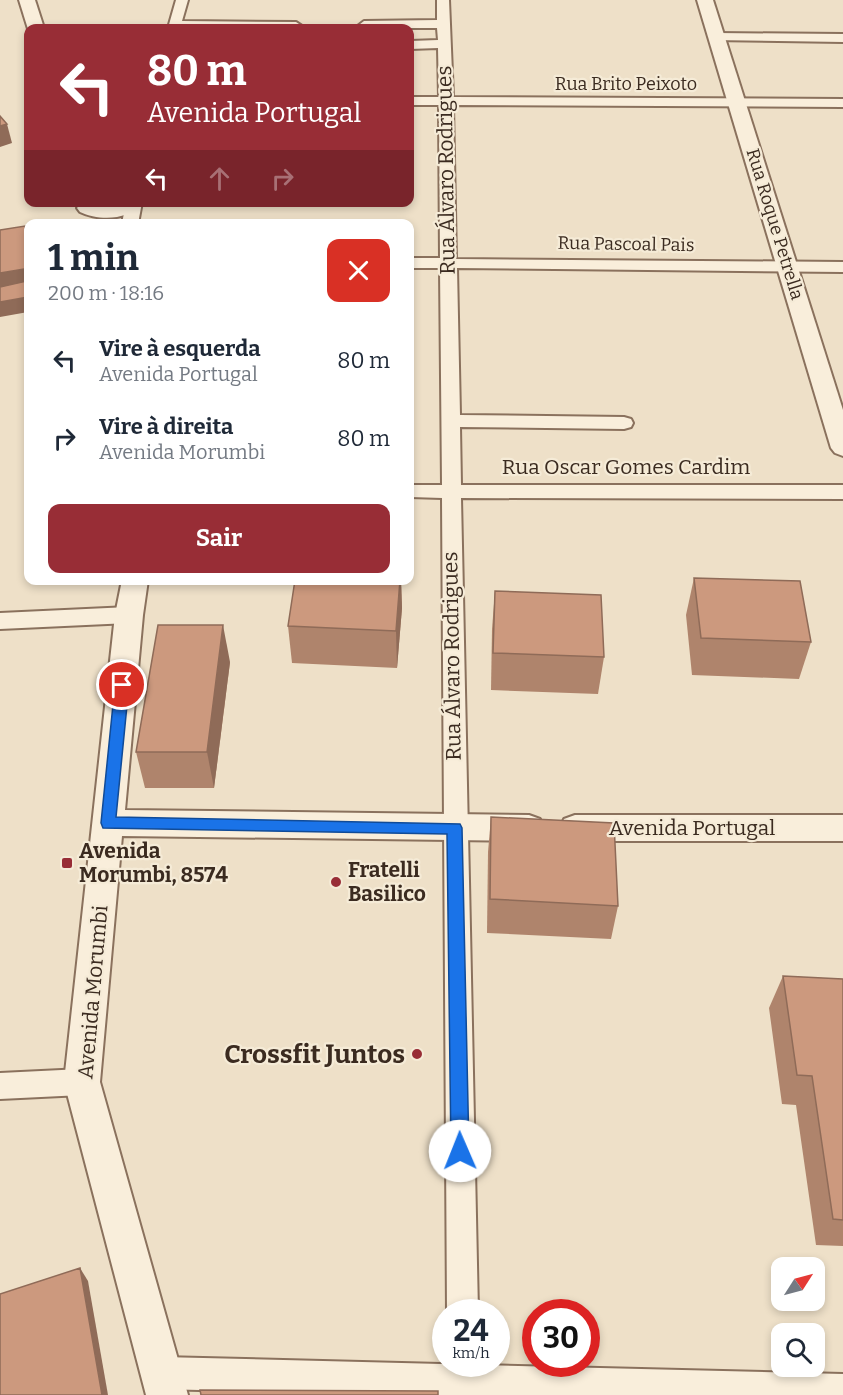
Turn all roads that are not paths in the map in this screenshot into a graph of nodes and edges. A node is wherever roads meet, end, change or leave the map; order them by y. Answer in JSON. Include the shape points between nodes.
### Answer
{"nodes":[{"id":1,"x":27,"y":0,"type":"edge"},
{"id":2,"x":182,"y":0,"type":"edge"},
{"id":3,"x":443,"y":0,"type":"edge"},
{"id":4,"x":705,"y":0,"type":"edge"},
{"id":5,"x":367,"y":10,"type":"dead end"},
{"id":6,"x":35,"y":24,"type":"edge"},
{"id":7,"x":175,"y":24,"type":"edge"},
{"id":8,"x":364,"y":24,"type":"edge"},
{"id":9,"x":442,"y":24,"type":"junction"},
{"id":10,"x":414,"y":25,"type":"edge"},
{"id":11,"x":716,"y":37,"type":"junction"},
{"id":12,"x":843,"y":38,"type":"edge"},
{"id":13,"x":414,"y":45,"type":"edge"},
{"id":14,"x":444,"y":45,"type":"junction"},
{"id":15,"x":414,"y":101,"type":"edge"},
{"id":16,"x":446,"y":101,"type":"junction"},
{"id":17,"x":737,"y":102,"type":"junction"},
{"id":18,"x":843,"y":103,"type":"edge"},
{"id":19,"x":127,"y":207,"type":"edge"},
{"id":20,"x":88,"y":211,"type":"edge"},
{"id":21,"x":448,"y":262,"type":"junction"},
{"id":22,"x":414,"y":263,"type":"edge"},
{"id":23,"x":788,"y":266,"type":"junction"},
{"id":24,"x":843,"y":267,"type":"edge"},
{"id":25,"x":449,"y":422,"type":"junction"},
{"id":26,"x":624,"y":423,"type":"dead end"},
{"id":27,"x":843,"y":448,"type":"edge"},
{"id":28,"x":414,"y":491,"type":"edge"},
{"id":29,"x":450,"y":491,"type":"junction"},
{"id":30,"x":843,"y":492,"type":"edge"},
{"id":31,"x":134,"y":585,"type":"edge"},
{"id":32,"x":129,"y":615,"type":"junction"},
{"id":33,"x":0,"y":621,"type":"edge"},
{"id":34,"x":108,"y":823,"type":"junction"},
{"id":35,"x":454,"y":828,"type":"junction"},
{"id":36,"x":843,"y":828,"type":"edge"},
{"id":37,"x":82,"y":1082,"type":"junction"},
{"id":38,"x":0,"y":1086,"type":"edge"},
{"id":39,"x":463,"y":1299,"type":"edge"},
{"id":40,"x":464,"y":1379,"type":"edge"},
{"id":41,"x":164,"y":1384,"type":"edge"},
{"id":42,"x":843,"y":1390,"type":"edge"},
{"id":43,"x":793,"y":1393,"type":"edge"}],
"edges":[{"from":1,"to":6,"type":"street"},
{"from":2,"to":7,"type":"street"},
{"from":3,"to":9,"type":"street","name":"Rua Álvaro Rodrigues"},
{"from":4,"to":11,"type":"street","name":"Rua Roque Petrella"},
{"from":5,"to":8,"type":"street"},
{"from":9,"to":10,"type":"street"},
{"from":9,"to":14,"type":"street","name":"Rua Álvaro Rodrigues"},
{"from":11,"to":12,"type":"street"},
{"from":11,"to":17,"type":"street","name":"Rua Roque Petrella"},
{"from":13,"to":14,"type":"street"},
{"from":14,"to":16,"type":"street","name":"Rua Álvaro Rodrigues"},
{"from":15,"to":16,"type":"street","name":"Rua Brito Peixoto"},
{"from":16,"to":17,"type":"street","name":"Rua Brito Peixoto"},
{"from":16,"to":21,"type":"street","name":"Rua Álvaro Rodrigues"},
{"from":17,"to":18,"type":"street","name":"Rua Brito Peixoto"},
{"from":17,"to":23,"type":"street","name":"Rua Roque Petrella"},
{"from":19,"to":20,"type":"street","via":[[110,213]]},
{"from":21,"to":22,"type":"street","name":"Rua Pascoal Pais"},
{"from":21,"to":23,"type":"street","name":"Rua Pascoal Pais"},
{"from":21,"to":25,"type":"street","name":"Rua Álvaro Rodrigues"},
{"from":23,"to":24,"type":"street","name":"Rua Pascoal Pais"},
{"from":23,"to":27,"type":"street","name":"Rua Roque Petrella"},
{"from":25,"to":26,"type":"street"},
{"from":25,"to":29,"type":"street","name":"Rua Álvaro Rodrigues"},
{"from":28,"to":29,"type":"street","name":"Rua Oscar Gomes Cardim"},
{"from":29,"to":30,"type":"street","name":"Rua Oscar Gomes Cardim"},
{"from":29,"to":35,"type":"street","name":"Rua Álvaro Rodrigues"},
{"from":31,"to":32,"type":"street","name":"Avenida Morumbi"},
{"from":32,"to":33,"type":"street"},
{"from":32,"to":34,"type":"street","name":"Avenida Morumbi"},
{"from":34,"to":35,"type":"street","name":"Avenida Portugal"},
{"from":34,"to":37,"type":"street","name":"Avenida Morumbi"},
{"from":35,"to":36,"type":"street","name":"Avenida Portugal"},
{"from":35,"to":39,"type":"street","name":"Rua Álvaro Rodrigues"},
{"from":37,"to":38,"type":"street"},
{"from":37,"to":41,"type":"street","name":"Avenida Morumbi"},
{"from":40,"to":41,"type":"street"},
{"from":40,"to":43,"type":"street"},
{"from":42,"to":43,"type":"street"}]}
